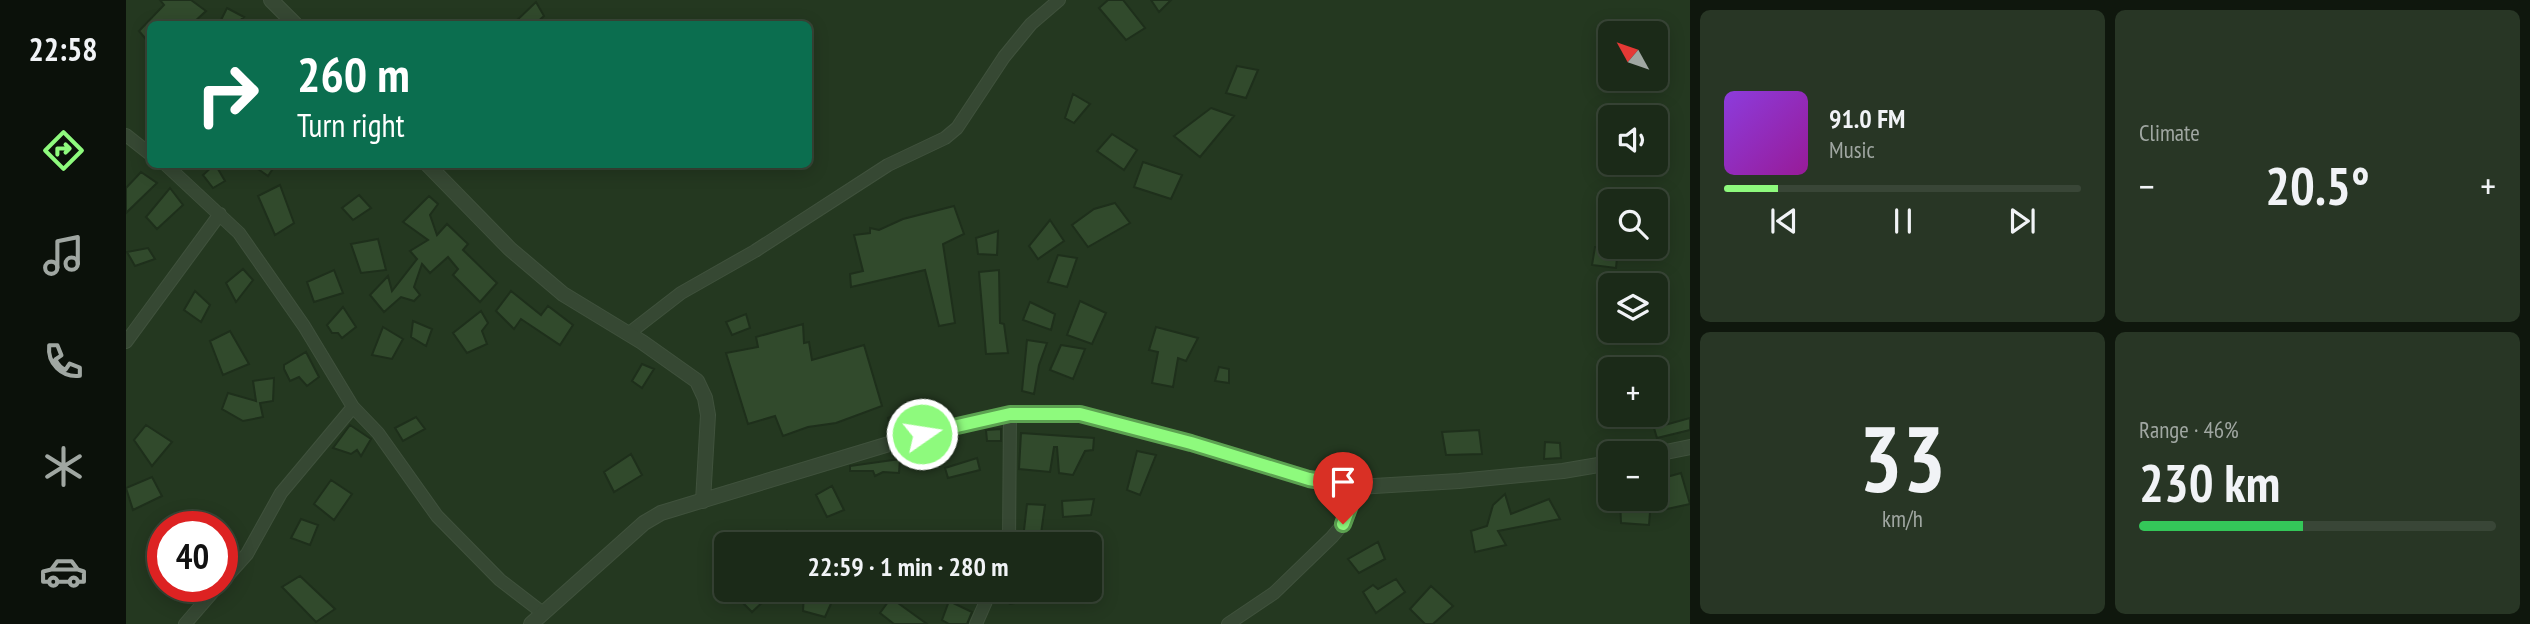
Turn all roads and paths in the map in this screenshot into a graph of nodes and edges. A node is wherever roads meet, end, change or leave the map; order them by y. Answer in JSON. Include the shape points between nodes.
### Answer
{"nodes":[{"id":1,"x":271,"y":0,"type":"edge"},
{"id":2,"x":1059,"y":0,"type":"edge"},
{"id":3,"x":292,"y":21,"type":"edge"},
{"id":4,"x":126,"y":135,"type":"edge"},
{"id":5,"x":147,"y":152,"type":"edge"},
{"id":6,"x":169,"y":168,"type":"edge"},
{"id":7,"x":431,"y":168,"type":"edge"},
{"id":8,"x":220,"y":214,"type":"junction"},
{"id":9,"x":628,"y":334,"type":"junction"},
{"id":10,"x":126,"y":342,"type":"edge"},
{"id":11,"x":353,"y":407,"type":"junction"},
{"id":12,"x":1010,"y":414,"type":"junction"},
{"id":13,"x":1690,"y":447,"type":"edge"},
{"id":14,"x":1668,"y":452,"type":"edge"},
{"id":15,"x":1598,"y":465,"type":"edge"},
{"id":16,"x":1357,"y":487,"type":"junction"},
{"id":17,"x":703,"y":500,"type":"junction"},
{"id":18,"x":1009,"y":532,"type":"edge"},
{"id":19,"x":238,"y":564,"type":"edge"},
{"id":20,"x":204,"y":602,"type":"edge"},
{"id":21,"x":985,"y":602,"type":"edge"},
{"id":22,"x":543,"y":613,"type":"junction"},
{"id":23,"x":185,"y":624,"type":"edge"},
{"id":24,"x":531,"y":624,"type":"edge"},
{"id":25,"x":976,"y":624,"type":"edge"},
{"id":26,"x":1228,"y":624,"type":"edge"}],
"edges":[{"from":1,"to":3,"type":"street"},
{"from":2,"to":9,"type":"street","via":[[1024,33],[957,128],[945,138],[888,165],[681,293]]},
{"from":4,"to":5,"type":"street"},
{"from":6,"to":8,"type":"street"},
{"from":7,"to":9,"type":"street","via":[[501,240],[563,294]]},
{"from":8,"to":10,"type":"street"},
{"from":8,"to":11,"type":"street","via":[[239,233],[304,326]]},
{"from":9,"to":17,"type":"street","via":[[697,381],[705,398]]},
{"from":11,"to":19,"type":"street","via":[[281,493]]},
{"from":11,"to":22,"type":"street","via":[[378,433],[437,516],[500,580]]},
{"from":12,"to":16,"type":"street","via":[[1080,414],[1309,479]]},
{"from":12,"to":17,"type":"street","via":[[922,434]]},
{"from":12,"to":18,"type":"street"},
{"from":13,"to":14,"type":"street"},
{"from":15,"to":16,"type":"street"},
{"from":16,"to":26,"type":"street","via":[[1343,524],[1332,537],[1274,593]]},
{"from":17,"to":22,"type":"street","via":[[644,523]]},
{"from":20,"to":23,"type":"street"},
{"from":21,"to":25,"type":"street"},
{"from":22,"to":24,"type":"street"}]}
